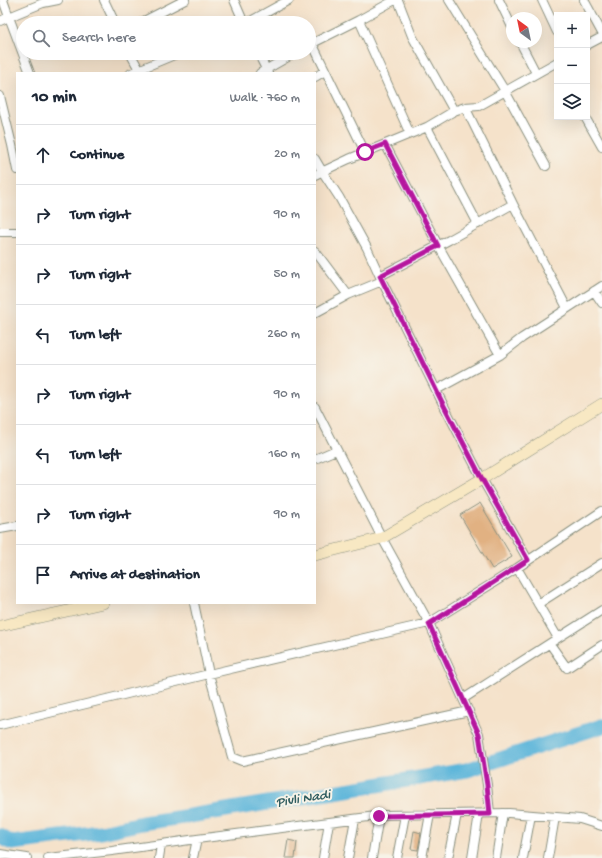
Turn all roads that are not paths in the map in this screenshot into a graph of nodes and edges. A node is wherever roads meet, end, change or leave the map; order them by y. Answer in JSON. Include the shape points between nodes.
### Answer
{"nodes":[{"id":1,"x":3,"y":0,"type":"edge"},
{"id":2,"x":58,"y":0,"type":"edge"},
{"id":3,"x":104,"y":0,"type":"edge"},
{"id":4,"x":185,"y":0,"type":"edge"},
{"id":5,"x":234,"y":0,"type":"edge"},
{"id":6,"x":289,"y":0,"type":"edge"},
{"id":7,"x":397,"y":0,"type":"edge"},
{"id":8,"x":449,"y":0,"type":"edge"},
{"id":9,"x":499,"y":0,"type":"edge"},
{"id":10,"x":543,"y":0,"type":"edge"},
{"id":11,"x":584,"y":0,"type":"edge"},
{"id":12,"x":506,"y":15,"type":"edge"},
{"id":13,"x":112,"y":16,"type":"edge"},
{"id":14,"x":154,"y":16,"type":"edge"},
{"id":15,"x":241,"y":16,"type":"edge"},
{"id":16,"x":260,"y":16,"type":"edge"},
{"id":17,"x":9,"y":17,"type":"junction"},
{"id":18,"x":359,"y":20,"type":"junction"},
{"id":19,"x":0,"y":21,"type":"edge"},
{"id":20,"x":554,"y":25,"type":"edge"},
{"id":21,"x":602,"y":33,"type":"edge"},
{"id":22,"x":16,"y":36,"type":"edge"},
{"id":23,"x":602,"y":36,"type":"edge"},
{"id":24,"x":316,"y":41,"type":"edge"},
{"id":25,"x":590,"y":43,"type":"edge"},
{"id":26,"x":523,"y":48,"type":"edge"},
{"id":27,"x":316,"y":54,"type":"edge"},
{"id":28,"x":25,"y":60,"type":"edge"},
{"id":29,"x":133,"y":60,"type":"edge"},
{"id":30,"x":163,"y":60,"type":"edge"},
{"id":31,"x":261,"y":60,"type":"edge"},
{"id":32,"x":284,"y":60,"type":"edge"},
{"id":33,"x":554,"y":65,"type":"edge"},
{"id":34,"x":326,"y":71,"type":"junction"},
{"id":35,"x":30,"y":72,"type":"edge"},
{"id":36,"x":137,"y":72,"type":"edge"},
{"id":37,"x":265,"y":72,"type":"edge"},
{"id":38,"x":536,"y":74,"type":"junction"},
{"id":39,"x":316,"y":76,"type":"edge"},
{"id":40,"x":505,"y":91,"type":"junction"},
{"id":41,"x":0,"y":96,"type":"edge"},
{"id":42,"x":465,"y":107,"type":"junction"},
{"id":43,"x":454,"y":111,"type":"junction"},
{"id":44,"x":587,"y":120,"type":"edge"},
{"id":45,"x":427,"y":127,"type":"junction"},
{"id":46,"x":410,"y":134,"type":"junction"},
{"id":47,"x":385,"y":144,"type":"junction"},
{"id":48,"x":602,"y":147,"type":"edge"},
{"id":49,"x":365,"y":152,"type":"junction"},
{"id":50,"x":316,"y":162,"type":"edge"},
{"id":51,"x":16,"y":165,"type":"edge"},
{"id":52,"x":546,"y":166,"type":"dead end"},
{"id":53,"x":319,"y":173,"type":"edge"},
{"id":54,"x":513,"y":204,"type":"junction"},
{"id":55,"x":478,"y":224,"type":"junction"},
{"id":56,"x":0,"y":232,"type":"edge"},
{"id":57,"x":16,"y":232,"type":"edge"},
{"id":58,"x":438,"y":246,"type":"junction"},
{"id":59,"x":316,"y":252,"type":"edge"},
{"id":60,"x":381,"y":278,"type":"junction"},
{"id":61,"x":602,"y":286,"type":"edge"},
{"id":62,"x":594,"y":291,"type":"junction"},
{"id":63,"x":348,"y":295,"type":"junction"},
{"id":64,"x":602,"y":303,"type":"edge"},
{"id":65,"x":567,"y":308,"type":"junction"},
{"id":66,"x":316,"y":312,"type":"edge"},
{"id":67,"x":500,"y":355,"type":"junction"},
{"id":68,"x":436,"y":390,"type":"junction"},
{"id":69,"x":602,"y":404,"type":"edge"},
{"id":70,"x":316,"y":409,"type":"edge"},
{"id":71,"x":336,"y":450,"type":"junction"},
{"id":72,"x":316,"y":459,"type":"edge"},
{"id":73,"x":482,"y":479,"type":"junction"},
{"id":74,"x":602,"y":511,"type":"edge"},
{"id":75,"x":16,"y":526,"type":"edge"},
{"id":76,"x":0,"y":529,"type":"edge"},
{"id":77,"x":382,"y":538,"type":"junction"},
{"id":78,"x":316,"y":555,"type":"edge"},
{"id":79,"x":528,"y":560,"type":"junction"},
{"id":80,"x":602,"y":563,"type":"edge"},
{"id":81,"x":517,"y":568,"type":"junction"},
{"id":82,"x":99,"y":604,"type":"edge"},
{"id":83,"x":194,"y":604,"type":"edge"},
{"id":84,"x":538,"y":604,"type":"junction"},
{"id":85,"x":602,"y":610,"type":"edge"},
{"id":86,"x":429,"y":624,"type":"junction"},
{"id":87,"x":0,"y":626,"type":"edge"},
{"id":88,"x":558,"y":638,"type":"junction"},
{"id":89,"x":550,"y":644,"type":"junction"},
{"id":90,"x":602,"y":645,"type":"edge"},
{"id":91,"x":209,"y":674,"type":"junction"},
{"id":92,"x":463,"y":699,"type":"junction"},
{"id":93,"x":469,"y":711,"type":"junction"},
{"id":94,"x":0,"y":722,"type":"edge"},
{"id":95,"x":503,"y":813,"type":"junction"},
{"id":96,"x":430,"y":814,"type":"junction"},
{"id":97,"x":457,"y":814,"type":"junction"},
{"id":98,"x":479,"y":814,"type":"junction"},
{"id":99,"x":490,"y":814,"type":"junction"},
{"id":100,"x":405,"y":815,"type":"junction"},
{"id":101,"x":531,"y":815,"type":"junction"},
{"id":102,"x":379,"y":816,"type":"junction"},
{"id":103,"x":555,"y":817,"type":"junction"},
{"id":104,"x":355,"y":819,"type":"junction"},
{"id":105,"x":329,"y":822,"type":"junction"},
{"id":106,"x":602,"y":826,"type":"edge"},
{"id":107,"x":197,"y":839,"type":"junction"},
{"id":108,"x":162,"y":845,"type":"junction"},
{"id":109,"x":0,"y":854,"type":"edge"},
{"id":110,"x":112,"y":855,"type":"edge"},
{"id":111,"x":27,"y":858,"type":"edge"},
{"id":112,"x":48,"y":858,"type":"edge"},
{"id":113,"x":160,"y":858,"type":"edge"},
{"id":114,"x":193,"y":858,"type":"edge"},
{"id":115,"x":323,"y":858,"type":"edge"},
{"id":116,"x":348,"y":858,"type":"edge"},
{"id":117,"x":372,"y":858,"type":"edge"},
{"id":118,"x":397,"y":858,"type":"edge"},
{"id":119,"x":422,"y":858,"type":"edge"},
{"id":120,"x":448,"y":858,"type":"edge"},
{"id":121,"x":472,"y":858,"type":"edge"},
{"id":122,"x":496,"y":858,"type":"edge"},
{"id":123,"x":523,"y":858,"type":"edge"},
{"id":124,"x":548,"y":858,"type":"edge"}],
"edges":[{"from":1,"to":17,"type":"street"},
{"from":2,"to":17,"type":"street","via":[[43,3]]},
{"from":3,"to":13,"type":"street"},
{"from":4,"to":14,"type":"street"},
{"from":5,"to":15,"type":"street"},
{"from":6,"to":16,"type":"street"},
{"from":7,"to":18,"type":"street"},
{"from":7,"to":43,"type":"street","via":[[412,36]]},
{"from":8,"to":40,"type":"street"},
{"from":9,"to":12,"type":"street"},
{"from":10,"to":20,"type":"street"},
{"from":11,"to":21,"type":"street"},
{"from":17,"to":19,"type":"street"},
{"from":17,"to":22,"type":"street"},
{"from":18,"to":24,"type":"street"},
{"from":18,"to":46,"type":"street"},
{"from":23,"to":25,"type":"street"},
{"from":26,"to":38,"type":"street"},
{"from":27,"to":34,"type":"street"},
{"from":28,"to":35,"type":"street"},
{"from":29,"to":36,"type":"street"},
{"from":30,"to":36,"type":"street"},
{"from":31,"to":37,"type":"street"},
{"from":32,"to":37,"type":"street"},
{"from":33,"to":38,"type":"street"},
{"from":34,"to":39,"type":"street"},
{"from":34,"to":49,"type":"street"},
{"from":38,"to":40,"type":"street"},
{"from":40,"to":42,"type":"street","via":[[479,106]]},
{"from":40,"to":52,"type":"street"},
{"from":41,"to":51,"type":"street"},
{"from":42,"to":43,"type":"street"},
{"from":42,"to":54,"type":"street"},
{"from":43,"to":45,"type":"street"},
{"from":44,"to":48,"type":"street"},
{"from":45,"to":46,"type":"street"},
{"from":45,"to":55,"type":"street"},
{"from":46,"to":47,"type":"street"},
{"from":47,"to":49,"type":"street"},
{"from":47,"to":58,"type":"street"},
{"from":49,"to":53,"type":"street"},
{"from":50,"to":53,"type":"street"},
{"from":53,"to":60,"type":"street","via":[[339,197],[368,248]]},
{"from":54,"to":55,"type":"street"},
{"from":54,"to":65,"type":"street"},
{"from":55,"to":58,"type":"street"},
{"from":56,"to":57,"type":"street"},
{"from":58,"to":60,"type":"street"},
{"from":58,"to":67,"type":"street"},
{"from":59,"to":63,"type":"street"},
{"from":60,"to":63,"type":"street"},
{"from":60,"to":68,"type":"street"},
{"from":61,"to":62,"type":"street"},
{"from":62,"to":64,"type":"street"},
{"from":62,"to":65,"type":"street"},
{"from":63,"to":66,"type":"street"},
{"from":65,"to":67,"type":"street"},
{"from":67,"to":68,"type":"street"},
{"from":68,"to":73,"type":"street"},
{"from":69,"to":73,"type":"street"},
{"from":70,"to":71,"type":"street"},
{"from":71,"to":72,"type":"street"},
{"from":71,"to":77,"type":"street"},
{"from":73,"to":77,"type":"street"},
{"from":73,"to":79,"type":"street"},
{"from":74,"to":79,"type":"street"},
{"from":75,"to":76,"type":"street"},
{"from":77,"to":78,"type":"street"},
{"from":77,"to":86,"type":"street"},
{"from":79,"to":81,"type":"street"},
{"from":80,"to":84,"type":"street"},
{"from":81,"to":84,"type":"street"},
{"from":81,"to":86,"type":"street"},
{"from":82,"to":87,"type":"street"},
{"from":83,"to":91,"type":"street"},
{"from":84,"to":88,"type":"street"},
{"from":85,"to":88,"type":"street"},
{"from":86,"to":91,"type":"street"},
{"from":86,"to":92,"type":"street"},
{"from":88,"to":89,"type":"street"},
{"from":89,"to":90,"type":"street","via":[[567,668]]},
{"from":89,"to":92,"type":"street"},
{"from":91,"to":93,"type":"street","via":[[232,758],[242,761]]},
{"from":91,"to":94,"type":"street"},
{"from":92,"to":93,"type":"street"},
{"from":93,"to":99,"type":"street","via":[[479,734]]},
{"from":95,"to":99,"type":"street"},
{"from":95,"to":101,"type":"street"},
{"from":95,"to":122,"type":"street"},
{"from":96,"to":97,"type":"street"},
{"from":96,"to":100,"type":"street"},
{"from":96,"to":119,"type":"street"},
{"from":97,"to":98,"type":"street"},
{"from":97,"to":120,"type":"street"},
{"from":98,"to":99,"type":"street"},
{"from":98,"to":121,"type":"street"},
{"from":100,"to":102,"type":"street"},
{"from":100,"to":118,"type":"street"},
{"from":101,"to":103,"type":"street"},
{"from":101,"to":123,"type":"street"},
{"from":102,"to":104,"type":"street"},
{"from":102,"to":117,"type":"street"},
{"from":103,"to":106,"type":"street","via":[[580,819]]},
{"from":103,"to":124,"type":"street"},
{"from":104,"to":105,"type":"street"},
{"from":104,"to":116,"type":"street"},
{"from":105,"to":107,"type":"street"},
{"from":105,"to":115,"type":"street"},
{"from":107,"to":108,"type":"street"},
{"from":107,"to":114,"type":"street"},
{"from":108,"to":110,"type":"street"},
{"from":108,"to":113,"type":"street"},
{"from":109,"to":111,"type":"street"},
{"from":110,"to":112,"type":"street"}]}
